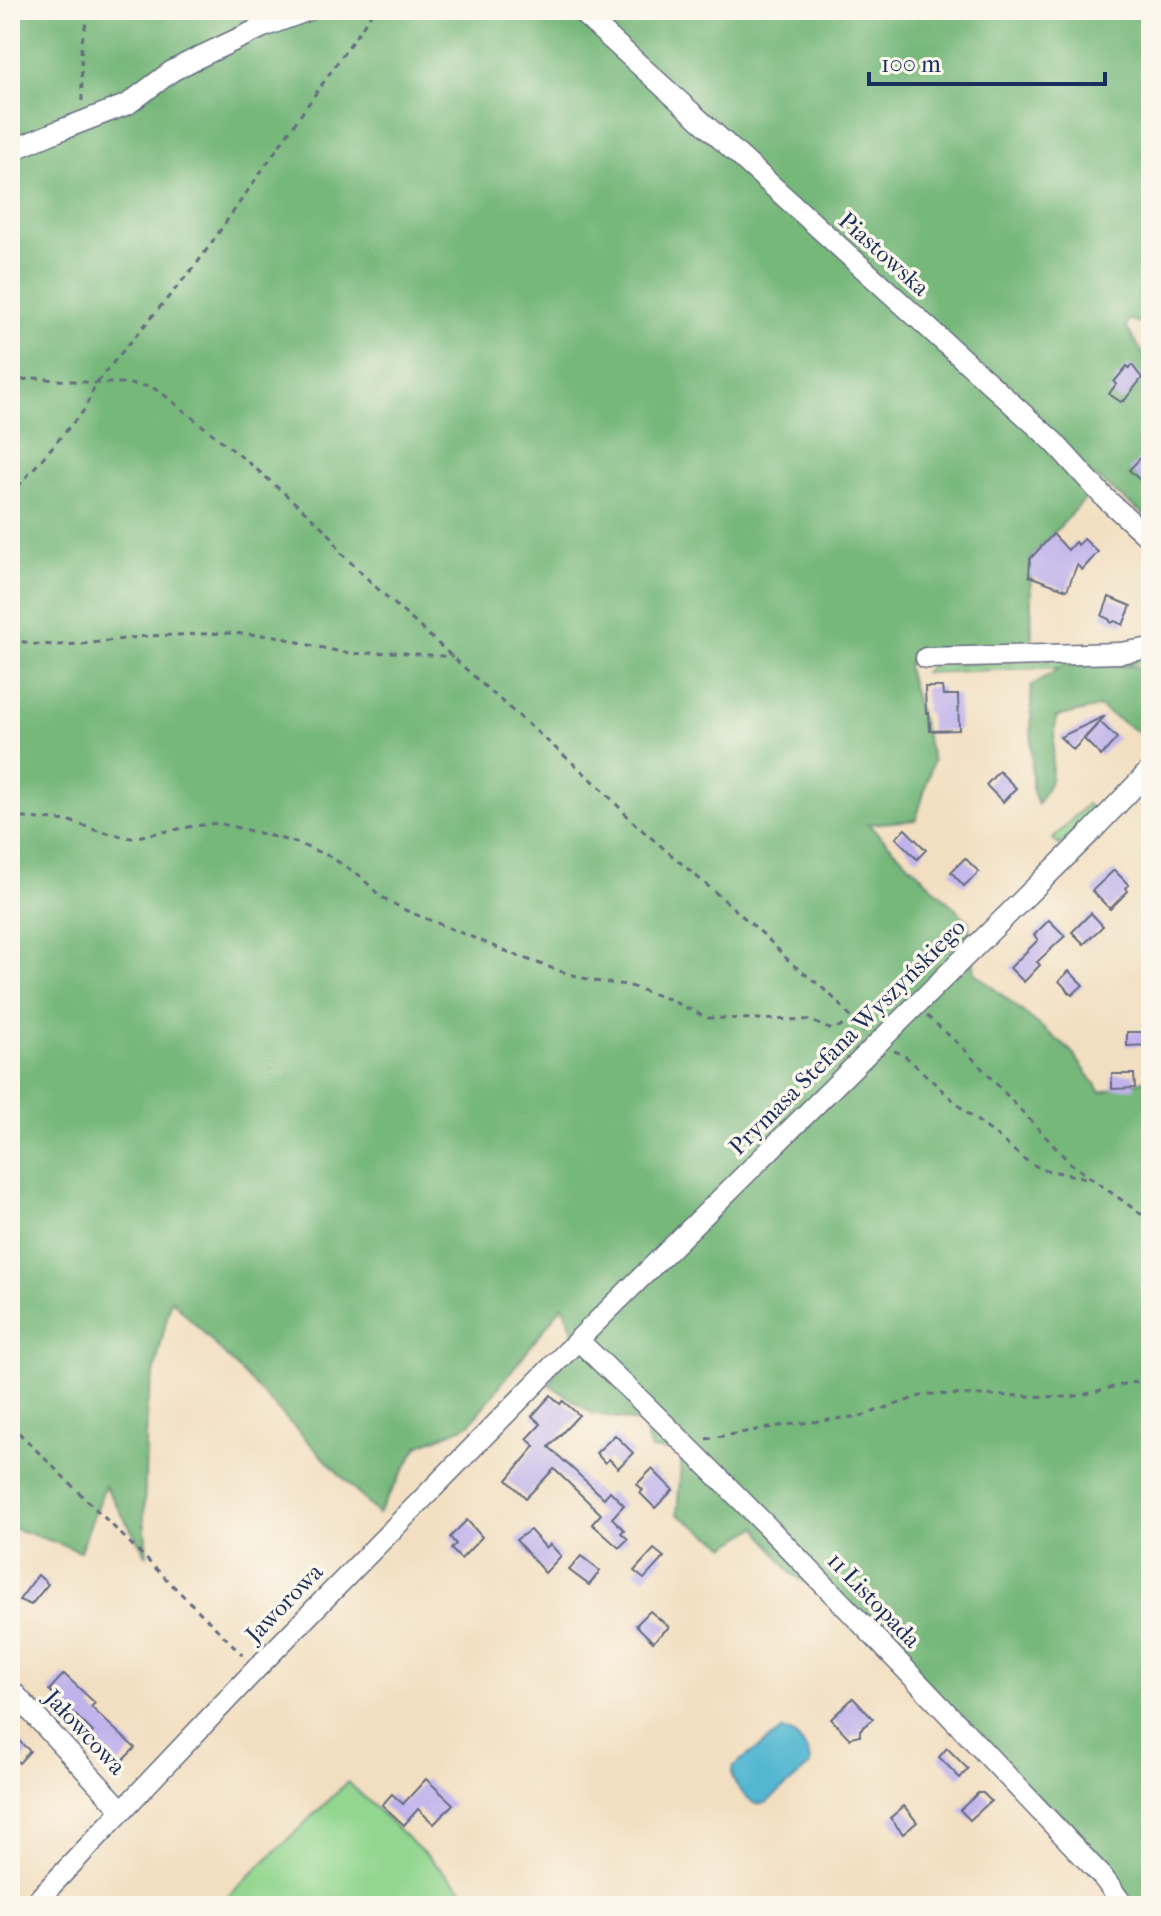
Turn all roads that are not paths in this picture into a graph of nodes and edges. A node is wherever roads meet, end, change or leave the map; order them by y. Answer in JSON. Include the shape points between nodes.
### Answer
{"nodes":[{"id":1,"x":309,"y":10,"type":"edge"},
{"id":2,"x":579,"y":10,"type":"edge"},
{"id":3,"x":10,"y":151,"type":"edge"},
{"id":4,"x":1151,"y":540,"type":"edge"},
{"id":5,"x":1151,"y":648,"type":"edge"},
{"id":6,"x":926,"y":658,"type":"dead end"},
{"id":7,"x":1151,"y":769,"type":"edge"},
{"id":8,"x":578,"y":1340,"type":"junction"},
{"id":9,"x":10,"y":1697,"type":"edge"},
{"id":10,"x":122,"y":1810,"type":"junction"},
{"id":11,"x":1118,"y":1904,"type":"edge"},
{"id":12,"x":32,"y":1906,"type":"edge"}],
"edges":[{"from":1,"to":3,"type":"street","via":[[193,60],[128,104]]},
{"from":2,"to":4,"type":"street","name":"Piastowska","via":[[1054,442]]},
{"from":5,"to":6,"type":"street"},
{"from":7,"to":8,"type":"street","name":"Prymasa Stefana Wyszyńskiego"},
{"from":8,"to":10,"type":"street","name":"Jaworowa"},
{"from":8,"to":11,"type":"street","name":"11 Listopada","via":[[1081,1853]]},
{"from":9,"to":10,"type":"street","name":"Jałowcowa","via":[[14,1693]]},
{"from":10,"to":12,"type":"street","name":"Jaworowa"}]}
